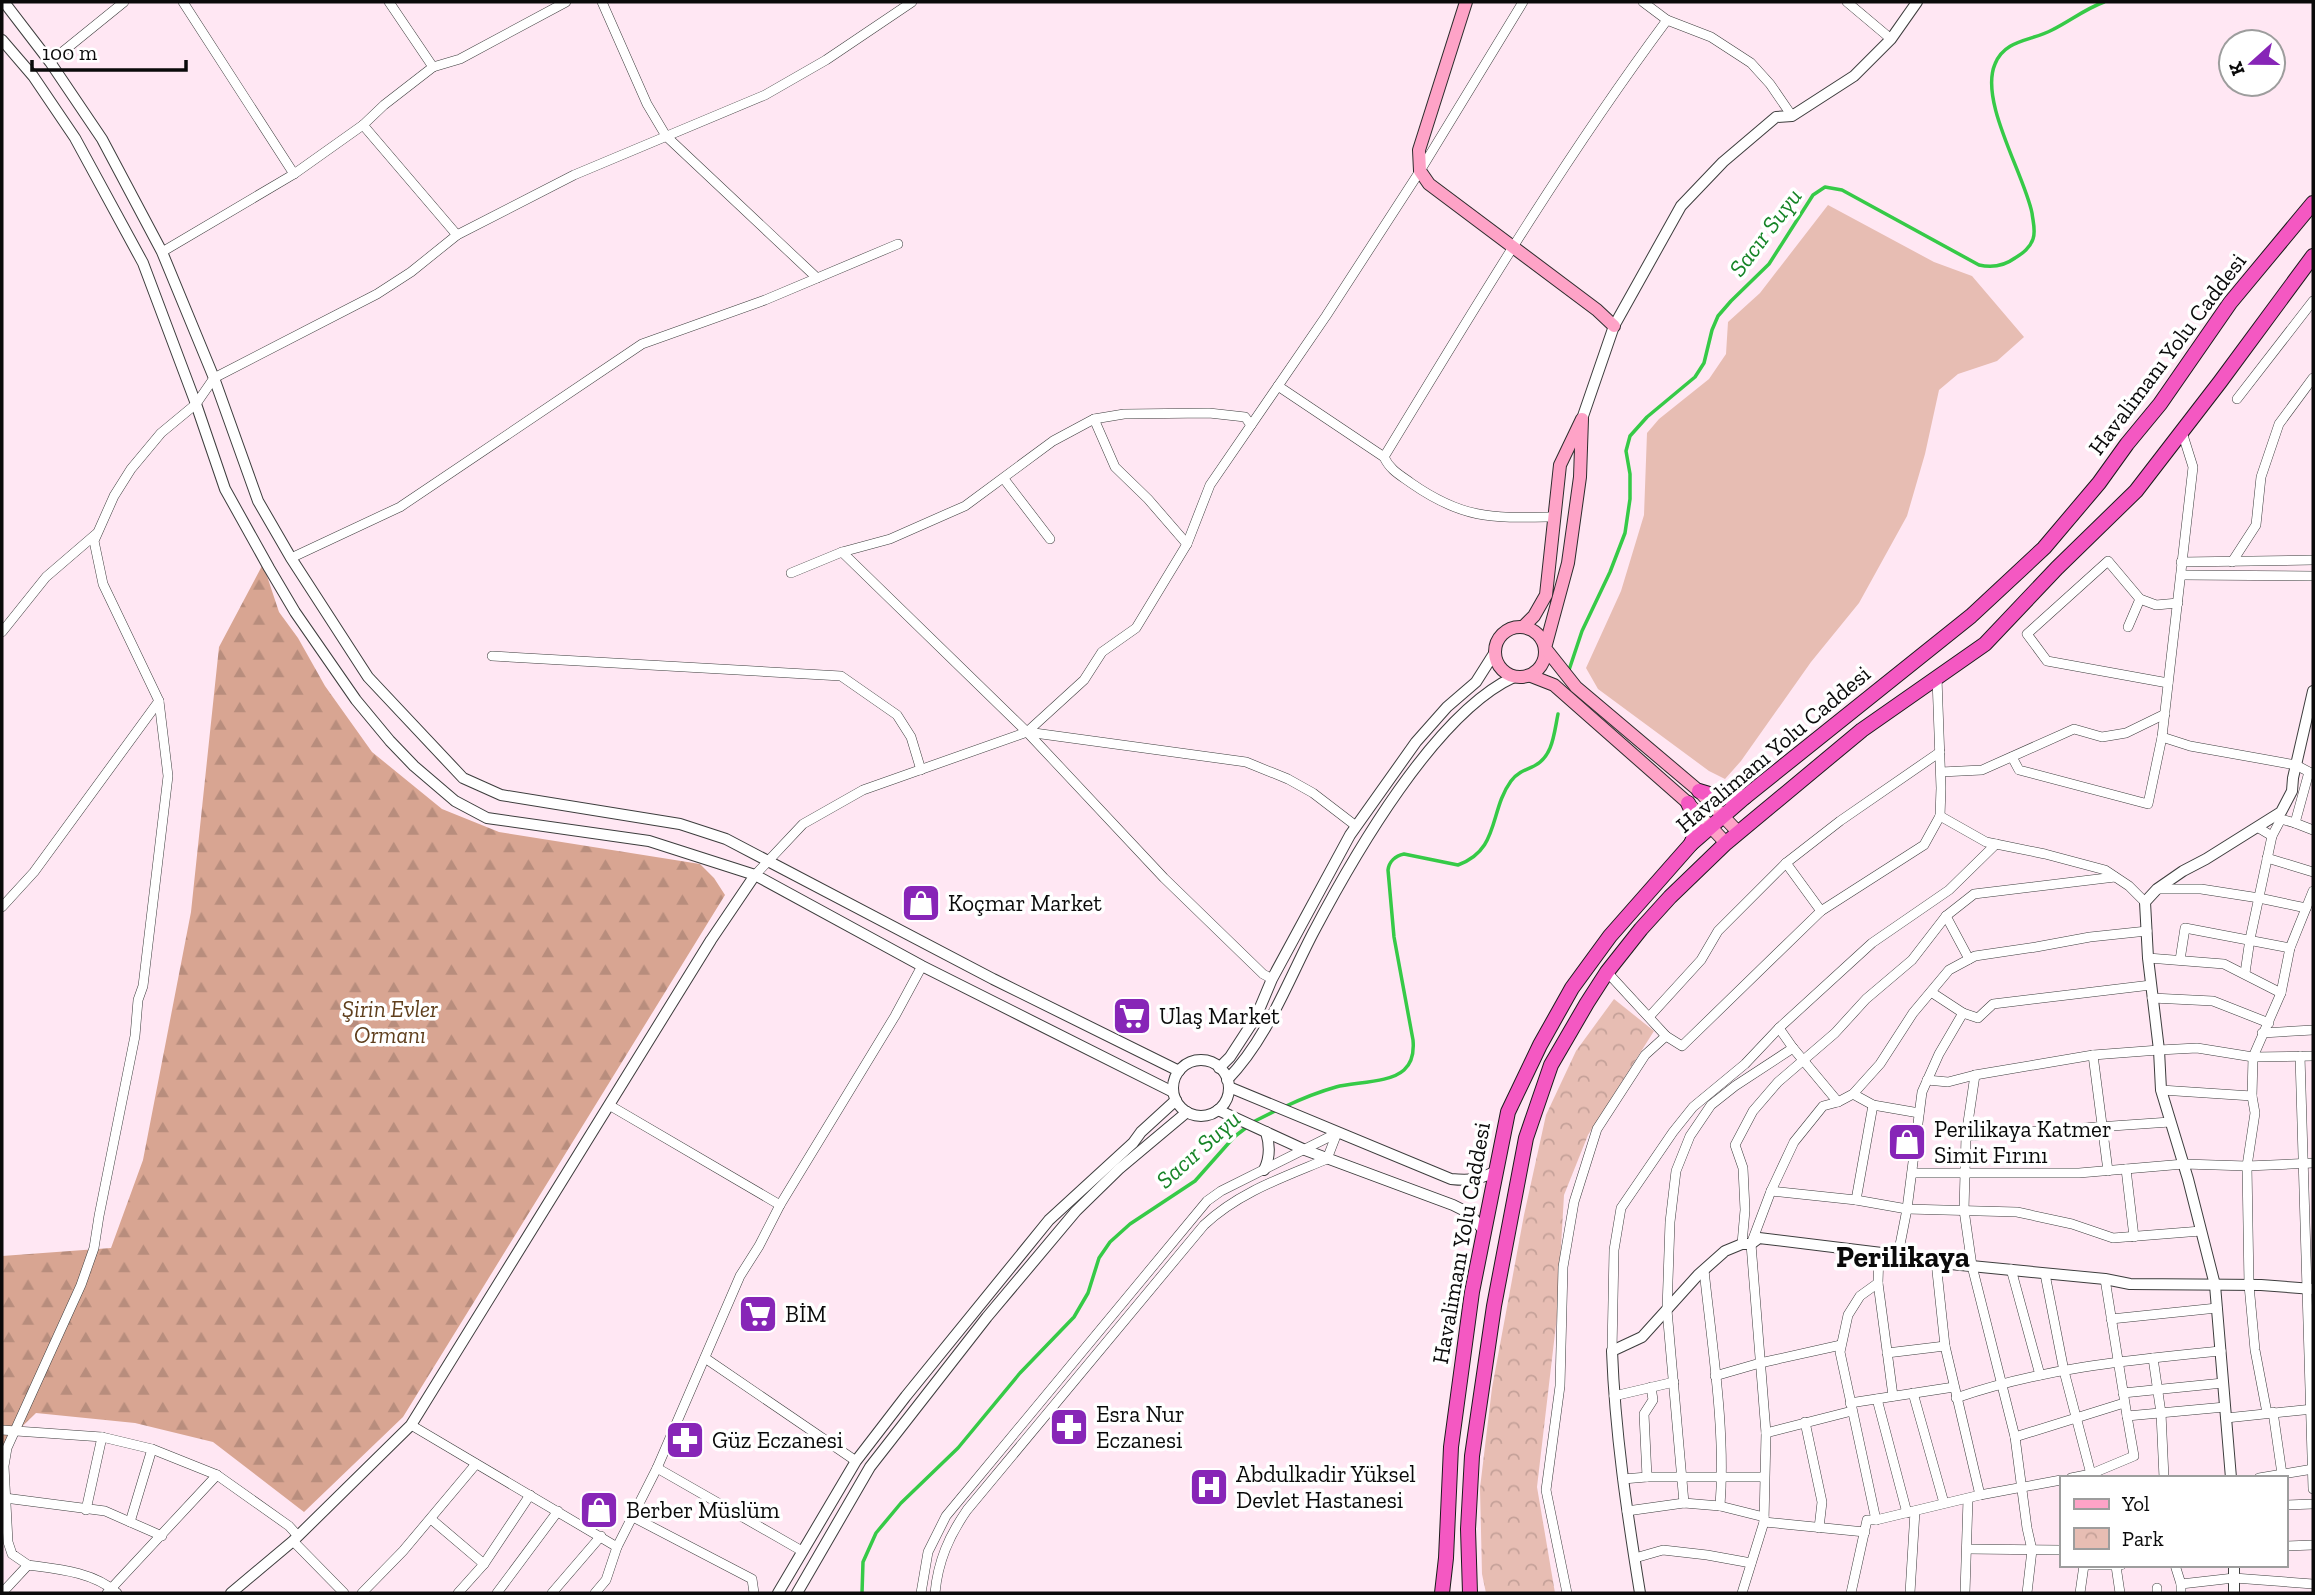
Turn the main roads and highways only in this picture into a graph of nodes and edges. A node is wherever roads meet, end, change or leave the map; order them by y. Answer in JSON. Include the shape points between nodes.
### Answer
{"nodes":[{"id":1,"x":1466,"y":2,"type":"edge"},
{"id":2,"x":2313,"y":203,"type":"edge"},
{"id":3,"x":2313,"y":256,"type":"edge"},
{"id":4,"x":1614,"y":327,"type":"road end"},
{"id":5,"x":1523,"y":627,"type":"junction"},
{"id":6,"x":1545,"y":648,"type":"junction"},
{"id":7,"x":1531,"y":676,"type":"junction"},
{"id":8,"x":1699,"y":791,"type":"junction"},
{"id":9,"x":1745,"y":797,"type":"junction"},
{"id":10,"x":1688,"y":803,"type":"junction"},
{"id":11,"x":1724,"y":816,"type":"junction"},
{"id":12,"x":1711,"y":827,"type":"junction"},
{"id":13,"x":1738,"y":832,"type":"junction"},
{"id":14,"x":1726,"y":843,"type":"junction"},
{"id":15,"x":1691,"y":844,"type":"junction"},
{"id":16,"x":1446,"y":1558,"type":"junction"},
{"id":17,"x":1470,"y":1588,"type":"edge"},
{"id":18,"x":1442,"y":1593,"type":"edge"},
{"id":19,"x":1448,"y":1593,"type":"edge"}],
"edges":[{"from":1,"to":4,"type":"main road","via":[[1419,150],[1419,171],[1429,184]]},
{"from":2,"to":9,"type":"highway","name":"Havalimanı Yolu Caddesi","via":[[2230,303],[2099,484],[2044,548],[1971,617]]},
{"from":3,"to":13,"type":"highway","name":"Havalimanı Yolu Caddesi","via":[[2136,491],[1985,645],[1862,730]]},
{"from":5,"to":6,"type":"main road","via":[[1538,634]]},
{"from":5,"to":6,"type":"main road","via":[[1546,596],[1560,465],[1582,419],[1569,562]]},
{"from":5,"to":7,"type":"main road","via":[[1501,636],[1495,652],[1500,668],[1514,677]]},
{"from":6,"to":7,"type":"main road","via":[[1543,664]]},
{"from":6,"to":8,"type":"main road","via":[[1576,687]]},
{"from":7,"to":10,"type":"main road","via":[[1554,685]]},
{"from":8,"to":9,"type":"highway"},
{"from":8,"to":11,"type":"main road"},
{"from":9,"to":11,"type":"highway","name":"Havalimanı Yolu Caddesi"},
{"from":10,"to":12,"type":"main road"},
{"from":10,"to":15,"type":"highway","via":[[1697,821]]},
{"from":11,"to":12,"type":"highway","name":"Havalimanı Yolu Caddesi"},
{"from":11,"to":13,"type":"main road"},
{"from":12,"to":14,"type":"main road"},
{"from":12,"to":15,"type":"highway","name":"Havalimanı Yolu Caddesi"},
{"from":13,"to":14,"type":"highway","name":"Havalimanı Yolu Caddesi"},
{"from":14,"to":17,"type":"highway","name":"Havalimanı Yolu Caddesi","via":[[1670,897],[1607,972],[1552,1065],[1526,1138],[1472,1456]]},
{"from":15,"to":16,"type":"highway","name":"Havalimanı Yolu Caddesi","via":[[1572,988],[1508,1111],[1472,1292],[1451,1447]]},
{"from":16,"to":18,"type":"highway"},
{"from":16,"to":19,"type":"highway"}]}
